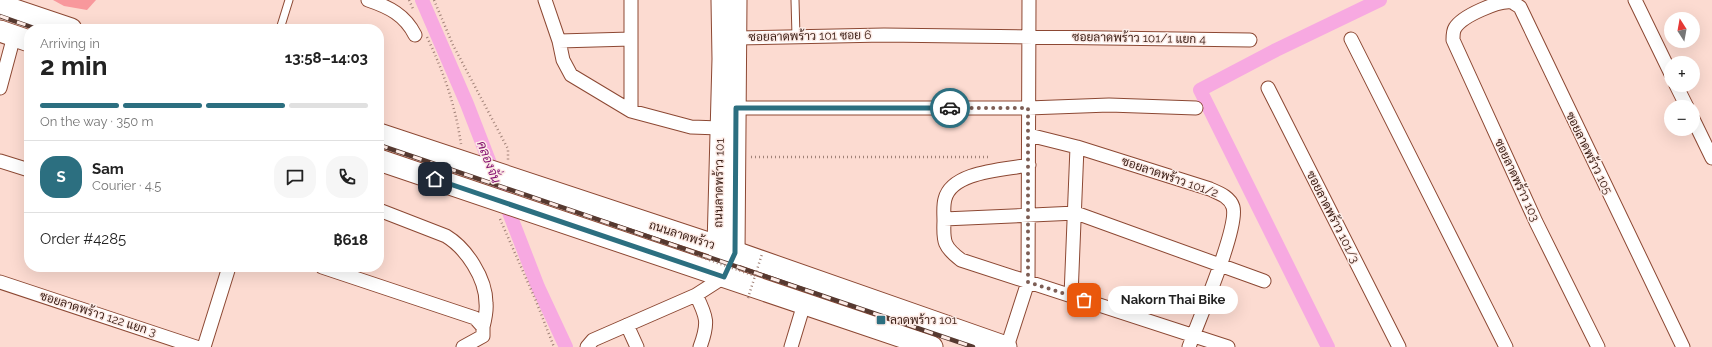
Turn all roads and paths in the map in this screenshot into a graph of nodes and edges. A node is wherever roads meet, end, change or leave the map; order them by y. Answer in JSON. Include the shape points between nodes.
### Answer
{"nodes":[{"id":1,"x":289,"y":0,"type":"edge"},
{"id":2,"x":368,"y":0,"type":"edge"},
{"id":3,"x":409,"y":0,"type":"edge"},
{"id":4,"x":434,"y":0,"type":"edge"},
{"id":5,"x":545,"y":0,"type":"edge"},
{"id":6,"x":631,"y":0,"type":"edge"},
{"id":7,"x":721,"y":0,"type":"edge"},
{"id":8,"x":737,"y":0,"type":"edge"},
{"id":9,"x":795,"y":0,"type":"edge"},
{"id":10,"x":1029,"y":0,"type":"edge"},
{"id":11,"x":1635,"y":0,"type":"edge"},
{"id":12,"x":0,"y":5,"type":"edge"},
{"id":13,"x":26,"y":6,"type":"edge"},
{"id":14,"x":416,"y":14,"type":"dead end"},
{"id":15,"x":1470,"y":14,"type":"joint"},
{"id":16,"x":61,"y":24,"type":"edge"},
{"id":17,"x":282,"y":24,"type":"edge"},
{"id":18,"x":421,"y":35,"type":"joint"},
{"id":19,"x":14,"y":36,"type":"edge"},
{"id":20,"x":796,"y":36,"type":"junction"},
{"id":21,"x":1029,"y":36,"type":"junction"},
{"id":22,"x":737,"y":38,"type":"junction"},
{"id":23,"x":631,"y":39,"type":"junction"},
{"id":24,"x":1351,"y":39,"type":"dead end"},
{"id":25,"x":1250,"y":40,"type":"dead end"},
{"id":26,"x":559,"y":41,"type":"junction"},
{"id":27,"x":1664,"y":60,"type":"edge"},
{"id":28,"x":0,"y":88,"type":"edge"},
{"id":29,"x":1268,"y":88,"type":"dead end"},
{"id":30,"x":736,"y":108,"type":"junction"},
{"id":31,"x":1028,"y":108,"type":"junction"},
{"id":32,"x":1196,"y":108,"type":"dead end"},
{"id":33,"x":631,"y":111,"type":"junction"},
{"id":34,"x":720,"y":128,"type":"junction"},
{"id":35,"x":1700,"y":133,"type":"edge"},
{"id":36,"x":1028,"y":135,"type":"junction"},
{"id":37,"x":384,"y":136,"type":"edge"},
{"id":38,"x":1077,"y":147,"type":"junction"},
{"id":39,"x":736,"y":157,"type":"junction"},
{"id":40,"x":997,"y":157,"type":"dead end"},
{"id":41,"x":1712,"y":158,"type":"edge"},
{"id":42,"x":0,"y":161,"type":"edge"},
{"id":43,"x":384,"y":162,"type":"edge"},
{"id":44,"x":463,"y":162,"type":"junction"},
{"id":45,"x":1029,"y":165,"type":"junction"},
{"id":46,"x":24,"y":168,"type":"edge"},
{"id":47,"x":508,"y":178,"type":"junction"},
{"id":48,"x":492,"y":198,"type":"junction"},
{"id":49,"x":384,"y":212,"type":"edge"},
{"id":50,"x":1076,"y":213,"type":"junction"},
{"id":51,"x":1028,"y":214,"type":"junction"},
{"id":52,"x":944,"y":219,"type":"junction"},
{"id":53,"x":726,"y":250,"type":"junction"},
{"id":54,"x":762,"y":254,"type":"dead end"},
{"id":55,"x":698,"y":256,"type":"dead end"},
{"id":56,"x":1220,"y":265,"type":"junction"},
{"id":57,"x":228,"y":272,"type":"edge"},
{"id":58,"x":344,"y":272,"type":"edge"},
{"id":59,"x":755,"y":276,"type":"junction"},
{"id":60,"x":724,"y":277,"type":"junction"},
{"id":61,"x":1264,"y":281,"type":"dead end"},
{"id":62,"x":0,"y":282,"type":"edge"},
{"id":63,"x":1028,"y":282,"type":"junction"},
{"id":64,"x":696,"y":295,"type":"junction"},
{"id":65,"x":1071,"y":296,"type":"junction"},
{"id":66,"x":748,"y":298,"type":"dead end"},
{"id":67,"x":804,"y":304,"type":"junction"},
{"id":68,"x":479,"y":322,"type":"junction"},
{"id":69,"x":627,"y":325,"type":"junction"},
{"id":70,"x":1191,"y":341,"type":"edge"},
{"id":71,"x":196,"y":347,"type":"edge"},
{"id":72,"x":204,"y":347,"type":"edge"},
{"id":73,"x":463,"y":347,"type":"edge"},
{"id":74,"x":554,"y":347,"type":"edge"},
{"id":75,"x":587,"y":347,"type":"edge"},
{"id":76,"x":637,"y":347,"type":"edge"},
{"id":77,"x":700,"y":347,"type":"edge"},
{"id":78,"x":791,"y":347,"type":"edge"},
{"id":79,"x":932,"y":347,"type":"edge"},
{"id":80,"x":1006,"y":347,"type":"edge"},
{"id":81,"x":1228,"y":347,"type":"edge"},
{"id":82,"x":1399,"y":347,"type":"edge"},
{"id":83,"x":1506,"y":347,"type":"edge"},
{"id":84,"x":1598,"y":347,"type":"edge"},
{"id":85,"x":1683,"y":347,"type":"edge"}],
"edges":[{"from":1,"to":17,"type":"lane"},
{"from":2,"to":18,"type":"street","via":[[397,12]]},
{"from":3,"to":14,"type":"path"},
{"from":4,"to":47,"type":"path","via":[[453,45],[508,149]]},
{"from":5,"to":26,"type":"street"},
{"from":6,"to":23,"type":"street"},
{"from":7,"to":34,"type":"street","name":"ถนนลาดพร้าว 101"},
{"from":8,"to":22,"type":"street","name":"ถนนลาดพร้าว 101"},
{"from":9,"to":20,"type":"lane"},
{"from":10,"to":21,"type":"street"},
{"from":11,"to":27,"type":"street"},
{"from":12,"to":13,"type":"main road"},
{"from":13,"to":16,"type":"main road"},
{"from":15,"to":84,"type":"street","name":"ซอยลาดพร้าว 103","via":[[1455,27],[1453,40],[1457,51],[1536,222]]},
{"from":15,"to":85,"type":"street","name":"ซอยลาดพร้าว 105","via":[[1503,2],[1512,2],[1520,7]]},
{"from":18,"to":44,"type":"path","via":[[439,63],[456,113]]},
{"from":19,"to":28,"type":"street"},
{"from":20,"to":21,"type":"street","name":"ซอยลาดพร้าว 101 ซอย 6"},
{"from":20,"to":22,"type":"street","name":"ซอยลาดพร้าว 101 ซอย 6"},
{"from":21,"to":25,"type":"street","name":"ซอยลาดพร้าว 101/1 แยก 4"},
{"from":21,"to":31,"type":"street"},
{"from":22,"to":30,"type":"street","name":"ถนนลาดพร้าว 101"},
{"from":23,"to":26,"type":"street"},
{"from":23,"to":33,"type":"street"},
{"from":24,"to":83,"type":"street"},
{"from":26,"to":33,"type":"street","via":[[563,60],[571,75]]},
{"from":29,"to":82,"type":"street","name":"ซอยลาดพร้าว 101/3"},
{"from":30,"to":31,"type":"street"},
{"from":30,"to":39,"type":"street","name":"ถนนลาดพร้าว 101"},
{"from":31,"to":32,"type":"street","via":[[1109,105]]},
{"from":31,"to":36,"type":"street"},
{"from":33,"to":34,"type":"street","via":[[691,127]]},
{"from":34,"to":53,"type":"street","name":"ถนนลาดพร้าว 101"},
{"from":35,"to":41,"type":"street"},
{"from":36,"to":38,"type":"street","name":"ซอยลาดพร้าว 101/2"},
{"from":36,"to":45,"type":"street"},
{"from":37,"to":44,"type":"main road","name":"ถนนลาดพร้าว"},
{"from":38,"to":50,"type":"street"},
{"from":38,"to":56,"type":"street","name":"ซอยลาดพร้าว 101/2","via":[[1226,196],[1233,206],[1235,216]]},
{"from":39,"to":40,"type":"path"},
{"from":39,"to":53,"type":"street","name":"ถนนลาดพร้าว 101"},
{"from":42,"to":46,"type":"street"},
{"from":43,"to":48,"type":"main road"},
{"from":44,"to":47,"type":"main road","name":"ถนนลาดพร้าว"},
{"from":45,"to":51,"type":"street"},
{"from":45,"to":52,"type":"street","via":[[968,176],[958,182],[950,188],[944,200]]},
{"from":47,"to":53,"type":"main road","name":"ถนนลาดพร้าว"},
{"from":48,"to":60,"type":"main road"},
{"from":48,"to":74,"type":"path"},
{"from":49,"to":68,"type":"street","via":[[455,241],[478,274],[487,301]]},
{"from":50,"to":51,"type":"street"},
{"from":50,"to":56,"type":"street"},
{"from":50,"to":65,"type":"street"},
{"from":51,"to":52,"type":"street"},
{"from":51,"to":63,"type":"street"},
{"from":52,"to":63,"type":"street","via":[[945,244],[961,260]]},
{"from":53,"to":60,"type":"street","name":"ถนนลาดพร้าว 101"},
{"from":53,"to":80,"type":"main road","name":"ถนนลาดพร้าว"},
{"from":54,"to":59,"type":"path","bridge":true},
{"from":55,"to":59,"type":"path","bridge":true},
{"from":56,"to":61,"type":"street"},
{"from":56,"to":70,"type":"street","name":"ซอยลาดพร้าว 101/2"},
{"from":57,"to":72,"type":"street"},
{"from":58,"to":68,"type":"street"},
{"from":59,"to":66,"type":"path","bridge":true},
{"from":60,"to":64,"type":"street"},
{"from":60,"to":67,"type":"main road"},
{"from":62,"to":71,"type":"street","name":"ซอยลาดพร้าว 122 แยก 3"},
{"from":63,"to":65,"type":"street"},
{"from":63,"to":80,"type":"street"},
{"from":64,"to":69,"type":"street"},
{"from":64,"to":77,"type":"street","via":[[707,326]]},
{"from":65,"to":70,"type":"street"},
{"from":67,"to":78,"type":"street"},
{"from":67,"to":79,"type":"main road"},
{"from":68,"to":73,"type":"street","via":[[483,336]]},
{"from":69,"to":75,"type":"street","via":[[593,340]]},
{"from":69,"to":76,"type":"street"},
{"from":70,"to":81,"type":"street"}]}
